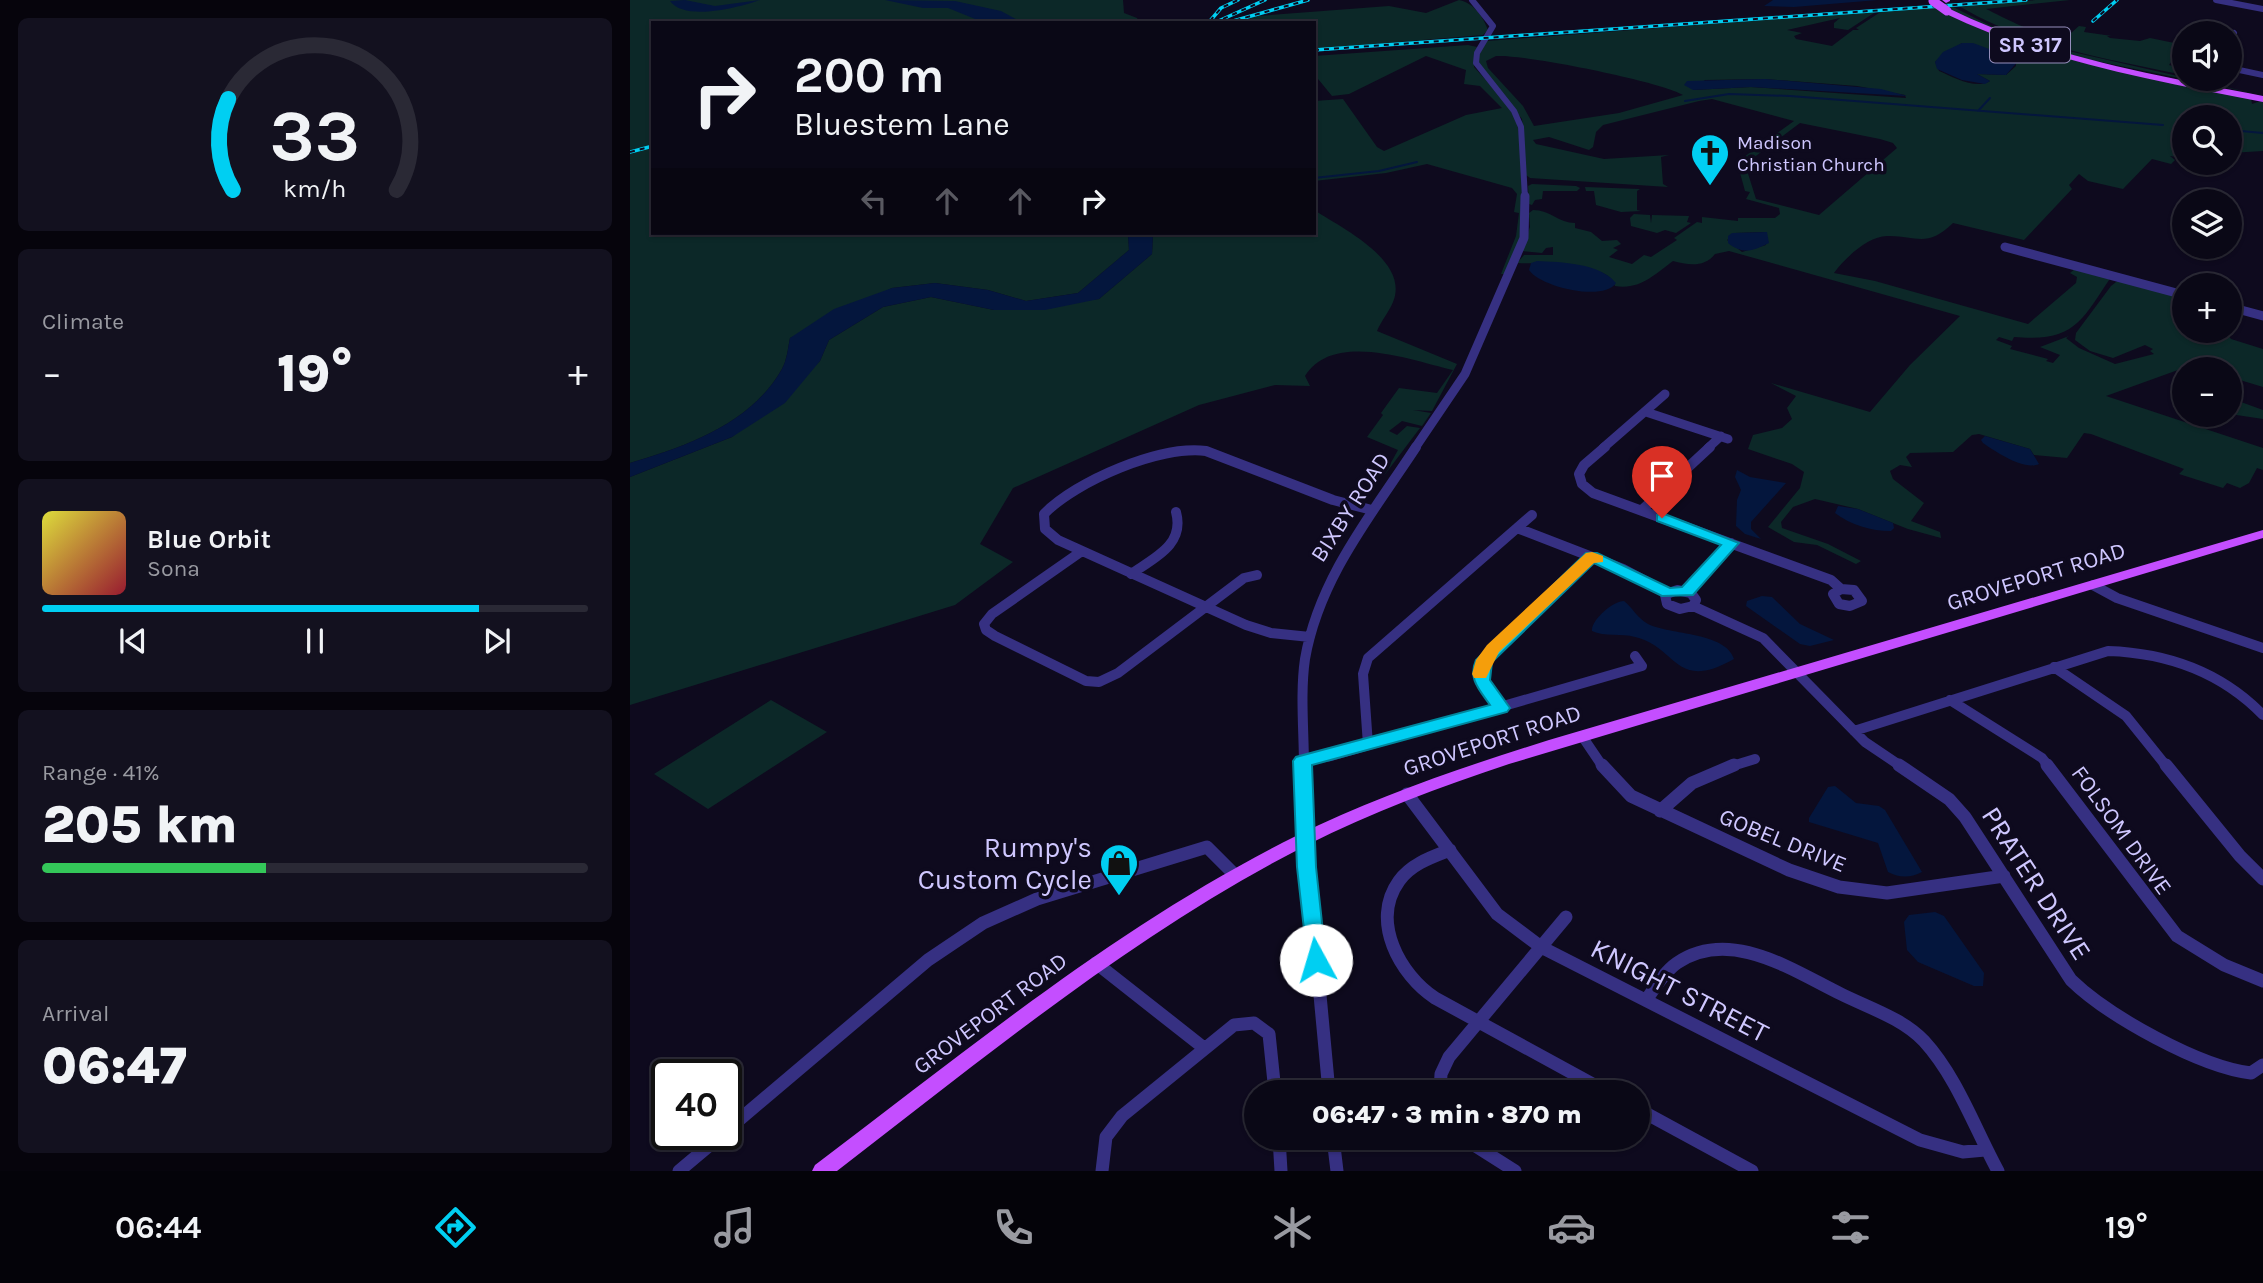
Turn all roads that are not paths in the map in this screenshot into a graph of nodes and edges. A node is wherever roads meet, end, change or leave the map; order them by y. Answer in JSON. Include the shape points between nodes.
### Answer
{"nodes":[{"id":1,"x":1472,"y":0,"type":"edge"},
{"id":2,"x":1946,"y":0,"type":"edge"},
{"id":3,"x":2216,"y":0,"type":"edge"},
{"id":4,"x":1932,"y":1,"type":"edge"},
{"id":5,"x":2263,"y":9,"type":"edge"},
{"id":6,"x":2242,"y":71,"type":"edge"},
{"id":7,"x":2172,"y":73,"type":"edge"},
{"id":8,"x":2263,"y":75,"type":"edge"},
{"id":9,"x":2242,"y":89,"type":"edge"},
{"id":10,"x":2263,"y":93,"type":"edge"},
{"id":11,"x":2263,"y":99,"type":"edge"},
{"id":12,"x":2005,"y":247,"type":"dead end"},
{"id":13,"x":2172,"y":292,"type":"edge"},
{"id":14,"x":2242,"y":310,"type":"edge"},
{"id":15,"x":2263,"y":316,"type":"edge"},
{"id":16,"x":1665,"y":394,"type":"dead end"},
{"id":17,"x":1646,"y":412,"type":"junction"},
{"id":18,"x":1372,"y":510,"type":"junction"},
{"id":19,"x":1642,"y":510,"type":"junction"},
{"id":20,"x":1176,"y":512,"type":"dead end"},
{"id":21,"x":1532,"y":516,"type":"dead end"},
{"id":22,"x":1043,"y":522,"type":"junction"},
{"id":23,"x":1032,"y":527,"type":"dead end"},
{"id":24,"x":1517,"y":528,"type":"junction"},
{"id":25,"x":2263,"y":534,"type":"edge"},
{"id":26,"x":1731,"y":543,"type":"junction"},
{"id":27,"x":1082,"y":551,"type":"junction"},
{"id":28,"x":1592,"y":557,"type":"junction"},
{"id":29,"x":1131,"y":574,"type":"junction"},
{"id":30,"x":1257,"y":575,"type":"dead end"},
{"id":31,"x":2092,"y":585,"type":"junction"},
{"id":32,"x":1841,"y":589,"type":"dead end"},
{"id":33,"x":1687,"y":591,"type":"junction"},
{"id":34,"x":1668,"y":593,"type":"junction"},
{"id":35,"x":1693,"y":606,"type":"junction"},
{"id":36,"x":1204,"y":607,"type":"junction"},
{"id":37,"x":971,"y":624,"type":"dead end"},
{"id":38,"x":984,"y":624,"type":"junction"},
{"id":39,"x":1310,"y":637,"type":"junction"},
{"id":40,"x":2263,"y":648,"type":"edge"},
{"id":41,"x":2054,"y":667,"type":"junction"},
{"id":42,"x":1796,"y":672,"type":"junction"},
{"id":43,"x":1651,"y":676,"type":"dead end"},
{"id":44,"x":1950,"y":700,"type":"junction"},
{"id":45,"x":1501,"y":708,"type":"junction"},
{"id":46,"x":2263,"y":715,"type":"edge"},
{"id":47,"x":1854,"y":731,"type":"junction"},
{"id":48,"x":1582,"y":736,"type":"junction"},
{"id":49,"x":1368,"y":746,"type":"junction"},
{"id":50,"x":1755,"y":759,"type":"dead end"},
{"id":51,"x":1302,"y":761,"type":"junction"},
{"id":52,"x":1407,"y":794,"type":"junction"},
{"id":53,"x":1660,"y":811,"type":"junction"},
{"id":54,"x":1305,"y":838,"type":"junction"},
{"id":55,"x":1450,"y":850,"type":"junction"},
{"id":56,"x":1236,"y":875,"type":"junction"},
{"id":57,"x":2004,"y":876,"type":"junction"},
{"id":58,"x":2263,"y":879,"type":"edge"},
{"id":59,"x":1566,"y":917,"type":"dead end"},
{"id":60,"x":1541,"y":947,"type":"junction"},
{"id":61,"x":1096,"y":963,"type":"junction"},
{"id":62,"x":2263,"y":981,"type":"edge"},
{"id":63,"x":1646,"y":1000,"type":"junction"},
{"id":64,"x":1478,"y":1021,"type":"junction"},
{"id":65,"x":1204,"y":1048,"type":"junction"},
{"id":66,"x":2263,"y":1066,"type":"edge"},
{"id":67,"x":1274,"y":1080,"type":"edge"},
{"id":68,"x":1328,"y":1080,"type":"edge"},
{"id":69,"x":1441,"y":1080,"type":"edge"},
{"id":70,"x":1585,"y":1080,"type":"edge"},
{"id":71,"x":1650,"y":1116,"type":"edge"},
{"id":72,"x":742,"y":1118,"type":"edge"},
{"id":73,"x":704,"y":1150,"type":"edge"},
{"id":74,"x":1280,"y":1150,"type":"edge"},
{"id":75,"x":1335,"y":1150,"type":"edge"},
{"id":76,"x":1482,"y":1150,"type":"edge"},
{"id":77,"x":1985,"y":1150,"type":"junction"},
{"id":78,"x":679,"y":1171,"type":"edge"},
{"id":79,"x":822,"y":1171,"type":"edge"},
{"id":80,"x":1102,"y":1171,"type":"edge"},
{"id":81,"x":1281,"y":1171,"type":"edge"},
{"id":82,"x":1338,"y":1171,"type":"edge"},
{"id":83,"x":1515,"y":1171,"type":"edge"},
{"id":84,"x":1752,"y":1171,"type":"edge"},
{"id":85,"x":1998,"y":1171,"type":"edge"}],
"edges":[{"from":1,"to":18,"type":"street","name":"BIXBY ROAD","via":[[1493,26],[1476,63],[1514,111],[1522,136],[1527,224],[1519,253],[1462,379]]},
{"from":2,"to":7,"type":"main road","number":"SR 317","via":[[2006,30],[2052,46]]},
{"from":3,"to":5,"type":"street"},
{"from":4,"to":11,"type":"main road","number":"SR 317","bridge":true,"via":[[1991,31],[2060,54]]},
{"from":6,"to":8,"type":"street"},
{"from":9,"to":10,"type":"main road"},
{"from":12,"to":13,"type":"street"},
{"from":14,"to":15,"type":"street"},
{"from":16,"to":17,"type":"street"},
{"from":17,"to":19,"type":"street","via":[[1584,465],[1579,478],[1587,490]]},
{"from":17,"to":19,"type":"street","via":[[1724,437]]},
{"from":18,"to":22,"type":"street","via":[[1333,500],[1189,445],[1066,495],[1051,505]]},
{"from":18,"to":39,"type":"street","name":"BIXBY ROAD","via":[[1332,576]]},
{"from":19,"to":26,"type":"street"},
{"from":20,"to":29,"type":"street","via":[[1181,528],[1177,540]]},
{"from":21,"to":24,"type":"street"},
{"from":22,"to":23,"type":"street"},
{"from":22,"to":27,"type":"street","via":[[1053,537]]},
{"from":24,"to":28,"type":"street"},
{"from":24,"to":49,"type":"street","via":[[1368,658],[1363,674]]},
{"from":25,"to":31,"type":"main road","name":"GROVEPORT ROAD"},
{"from":26,"to":32,"type":"street","via":[[1831,580]]},
{"from":26,"to":33,"type":"street"},
{"from":27,"to":29,"type":"street"},
{"from":27,"to":38,"type":"street"},
{"from":28,"to":34,"type":"street"},
{"from":28,"to":45,"type":"street","via":[[1484,660],[1481,680]]},
{"from":29,"to":36,"type":"street"},
{"from":30,"to":36,"type":"street","via":[[1244,578]]},
{"from":31,"to":40,"type":"street","via":[[2117,598]]},
{"from":31,"to":42,"type":"main road","name":"GROVEPORT ROAD"},
{"from":33,"to":34,"type":"street"},
{"from":33,"to":35,"type":"street","via":[[1696,600]]},
{"from":34,"to":35,"type":"street","name":"PRATER DRIVE","via":[[1665,601],[1670,606]]},
{"from":35,"to":42,"type":"street","name":"PRATER DRIVE","via":[[1763,638]]},
{"from":36,"to":38,"type":"street","via":[[1099,685],[995,636]]},
{"from":36,"to":39,"type":"street","via":[[1264,631]]},
{"from":37,"to":38,"type":"street"},
{"from":39,"to":51,"type":"street","name":"BIXBY ROAD","via":[[1302,699]]},
{"from":41,"to":44,"type":"street"},
{"from":41,"to":46,"type":"street","via":[[2093,654],[2135,652],[2186,666],[2231,687]]},
{"from":41,"to":58,"type":"street","via":[[2126,716]]},
{"from":42,"to":47,"type":"street","name":"PRATER DRIVE"},
{"from":42,"to":48,"type":"main road","name":"GROVEPORT ROAD"},
{"from":43,"to":45,"type":"street","via":[[1639,661]]},
{"from":44,"to":47,"type":"street"},
{"from":44,"to":62,"type":"street","name":"FOLSOM DRIVE","via":[[2042,758],[2177,936],[2224,965]]},
{"from":45,"to":49,"type":"street"},
{"from":47,"to":57,"type":"street","name":"PRATER DRIVE","via":[[1883,757],[1949,799]]},
{"from":48,"to":52,"type":"main road","name":"GROVEPORT ROAD"},
{"from":48,"to":53,"type":"street","name":"GOBEL DRIVE","via":[[1621,789]]},
{"from":49,"to":51,"type":"street"},
{"from":50,"to":53,"type":"street","via":[[1683,785]]},
{"from":51,"to":54,"type":"street","name":"BIXBY ROAD"},
{"from":52,"to":54,"type":"main road","name":"GROVEPORT ROAD"},
{"from":52,"to":55,"type":"street","name":"KNIGHT STREET"},
{"from":53,"to":57,"type":"street","name":"GOBEL DRIVE","via":[[1797,873],[1857,891],[1887,893]]},
{"from":54,"to":56,"type":"main road","name":"GROVEPORT ROAD"},
{"from":54,"to":68,"type":"street","name":"BIXBY ROAD"},
{"from":55,"to":60,"type":"street","name":"KNIGHT STREET","via":[[1497,914]]},
{"from":55,"to":64,"type":"street","via":[[1414,867],[1396,886],[1390,916],[1394,945],[1400,964],[1415,984]]},
{"from":56,"to":61,"type":"main road","name":"GROVEPORT ROAD"},
{"from":56,"to":72,"type":"street","via":[[1208,847],[1038,899],[983,923],[928,960]]},
{"from":57,"to":66,"type":"street","name":"PRATER DRIVE","via":[[2086,997],[2108,1013],[2234,1071],[2251,1073]]},
{"from":59,"to":60,"type":"street"},
{"from":60,"to":63,"type":"street","name":"KNIGHT STREET"},
{"from":60,"to":64,"type":"street"},
{"from":61,"to":65,"type":"street"},
{"from":61,"to":79,"type":"main road","name":"GROVEPORT ROAD"},
{"from":63,"to":77,"type":"street","name":"KNIGHT STREET","via":[[1920,1140],[1963,1152]]},
{"from":63,"to":77,"type":"street","via":[[1670,969],[1700,952],[1739,950],[1774,961],[1921,1038]]},
{"from":64,"to":69,"type":"street","via":[[1448,1057]]},
{"from":64,"to":70,"type":"street"},
{"from":65,"to":67,"type":"street","via":[[1234,1025],[1260,1026],[1271,1040]]},
{"from":65,"to":80,"type":"street","via":[[1113,1126],[1103,1149]]},
{"from":71,"to":84,"type":"street"},
{"from":73,"to":78,"type":"street"},
{"from":74,"to":81,"type":"street"},
{"from":75,"to":82,"type":"street"},
{"from":76,"to":83,"type":"street"},
{"from":77,"to":85,"type":"street"}]}
